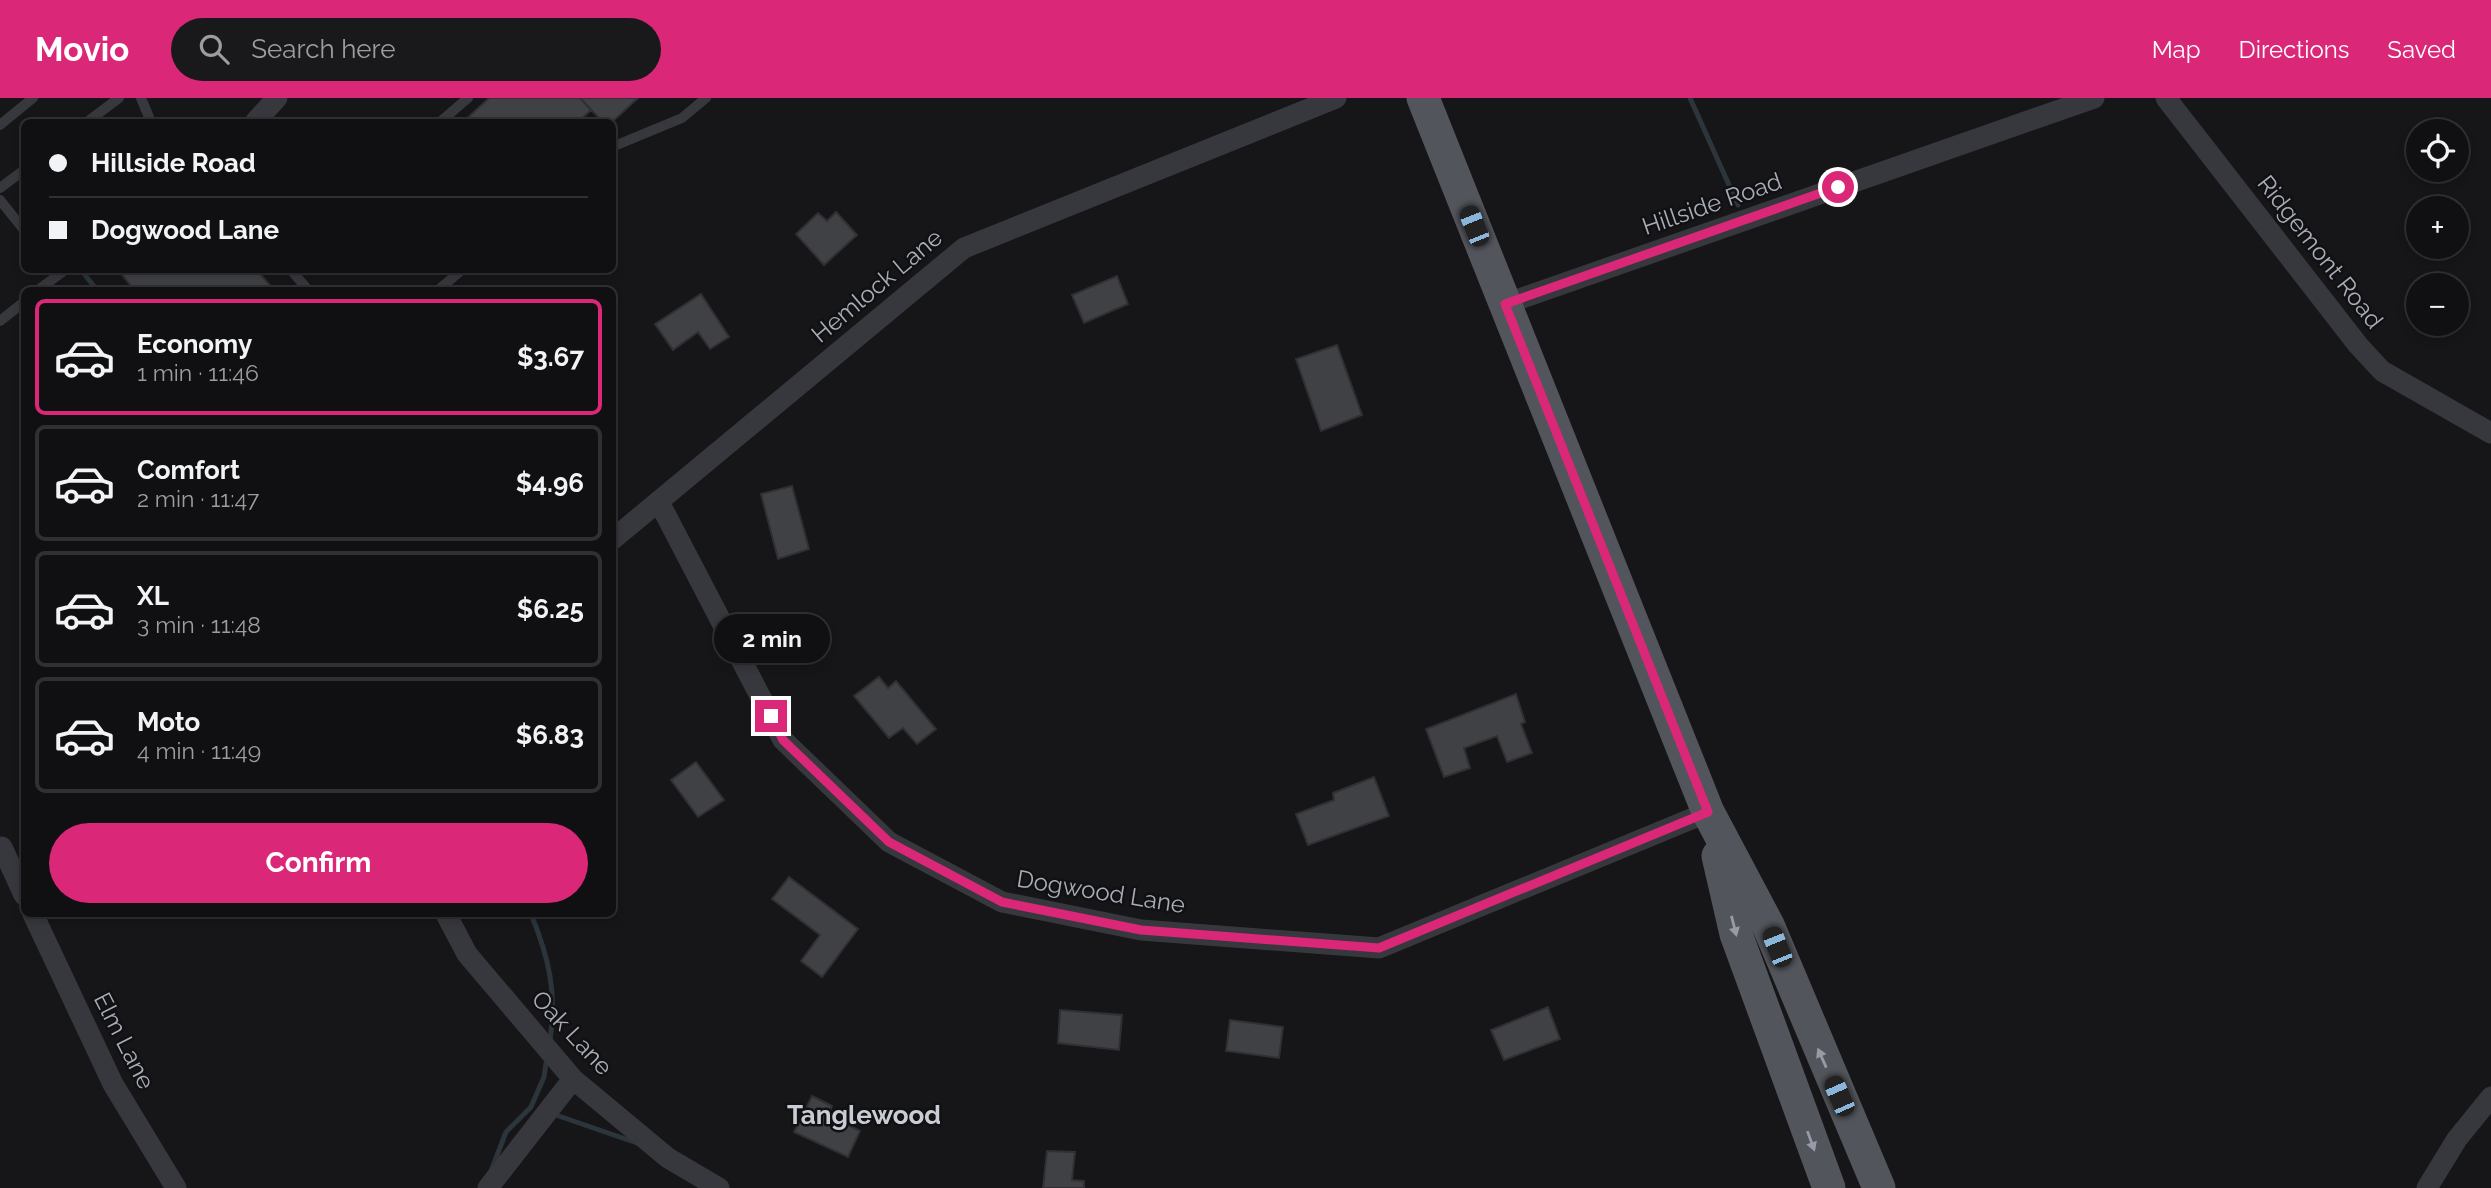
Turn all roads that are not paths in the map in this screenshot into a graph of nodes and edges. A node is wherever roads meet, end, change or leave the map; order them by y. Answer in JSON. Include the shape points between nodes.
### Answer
{"nodes":[{"id":1,"x":33,"y":98,"type":"edge"},
{"id":2,"x":119,"y":98,"type":"edge"},
{"id":3,"x":141,"y":98,"type":"edge"},
{"id":4,"x":277,"y":98,"type":"edge"},
{"id":5,"x":468,"y":98,"type":"edge"},
{"id":6,"x":706,"y":98,"type":"edge"},
{"id":7,"x":1336,"y":98,"type":"edge"},
{"id":8,"x":1423,"y":98,"type":"edge"},
{"id":9,"x":2094,"y":98,"type":"edge"},
{"id":10,"x":2166,"y":98,"type":"edge"},
{"id":11,"x":91,"y":119,"type":"edge"},
{"id":12,"x":150,"y":119,"type":"edge"},
{"id":13,"x":258,"y":119,"type":"edge"},
{"id":14,"x":444,"y":119,"type":"edge"},
{"id":15,"x":0,"y":125,"type":"edge"},
{"id":16,"x":616,"y":145,"type":"edge"},
{"id":17,"x":21,"y":172,"type":"edge"},
{"id":18,"x":0,"y":188,"type":"edge"},
{"id":19,"x":0,"y":200,"type":"edge"},
{"id":20,"x":21,"y":226,"type":"edge"},
{"id":21,"x":47,"y":273,"type":"edge"},
{"id":22,"x":61,"y":273,"type":"edge"},
{"id":23,"x":294,"y":273,"type":"edge"},
{"id":24,"x":458,"y":273,"type":"edge"},
{"id":25,"x":51,"y":281,"type":"junction"},
{"id":26,"x":42,"y":287,"type":"edge"},
{"id":27,"x":305,"y":287,"type":"edge"},
{"id":28,"x":442,"y":287,"type":"edge"},
{"id":29,"x":21,"y":304,"type":"edge"},
{"id":30,"x":1505,"y":304,"type":"junction"},
{"id":31,"x":0,"y":321,"type":"edge"},
{"id":32,"x":2491,"y":433,"type":"edge"},
{"id":33,"x":659,"y":502,"type":"junction"},
{"id":34,"x":616,"y":537,"type":"edge"},
{"id":35,"x":1708,"y":812,"type":"junction"},
{"id":36,"x":2,"y":847,"type":"dead end"},
{"id":37,"x":21,"y":888,"type":"edge"},
{"id":38,"x":34,"y":917,"type":"edge"},
{"id":39,"x":448,"y":917,"type":"edge"},
{"id":40,"x":573,"y":1079,"type":"junction"},
{"id":41,"x":2491,"y":1097,"type":"edge"},
{"id":42,"x":176,"y":1188,"type":"edge"},
{"id":43,"x":488,"y":1188,"type":"edge"},
{"id":44,"x":719,"y":1188,"type":"edge"},
{"id":45,"x":1829,"y":1188,"type":"edge"},
{"id":46,"x":1879,"y":1188,"type":"edge"},
{"id":47,"x":2427,"y":1188,"type":"edge"}],
"edges":[{"from":1,"to":15,"type":"lane"},
{"from":2,"to":11,"type":"lane"},
{"from":3,"to":12,"type":"lane"},
{"from":4,"to":13,"type":"street"},
{"from":5,"to":14,"type":"lane"},
{"from":6,"to":16,"type":"lane","via":[[682,118]]},
{"from":7,"to":33,"type":"street","name":"Hemlock Lane","via":[[964,248]]},
{"from":8,"to":30,"type":"main road"},
{"from":9,"to":30,"type":"street","name":"Hillside Road"},
{"from":10,"to":32,"type":"street","name":"Ridgemont Road","via":[[2382,371]]},
{"from":17,"to":18,"type":"lane"},
{"from":19,"to":20,"type":"lane"},
{"from":21,"to":25,"type":"lane"},
{"from":22,"to":25,"type":"lane"},
{"from":23,"to":27,"type":"lane"},
{"from":24,"to":28,"type":"lane"},
{"from":25,"to":26,"type":"lane"},
{"from":29,"to":31,"type":"lane"},
{"from":30,"to":35,"type":"main road"},
{"from":33,"to":34,"type":"street","name":"Hemlock Lane"},
{"from":33,"to":35,"type":"street","name":"Dogwood Lane","via":[[783,740],[889,842],[1002,902],[1141,930],[1379,948]]},
{"from":35,"to":45,"type":"main road","one_way":true,"via":[[1736,934]]},
{"from":46,"to":35,"type":"main road","one_way":true,"via":[[1768,925]]},
{"from":36,"to":37,"type":"street"},
{"from":38,"to":42,"type":"street","name":"Elm Lane","via":[[113,1084]]},
{"from":39,"to":40,"type":"street","name":"Oak Lane","via":[[467,954]]},
{"from":40,"to":43,"type":"street"},
{"from":40,"to":44,"type":"street","name":"Oak Lane","via":[[668,1158]]},
{"from":41,"to":47,"type":"street","via":[[2457,1139]]}]}
